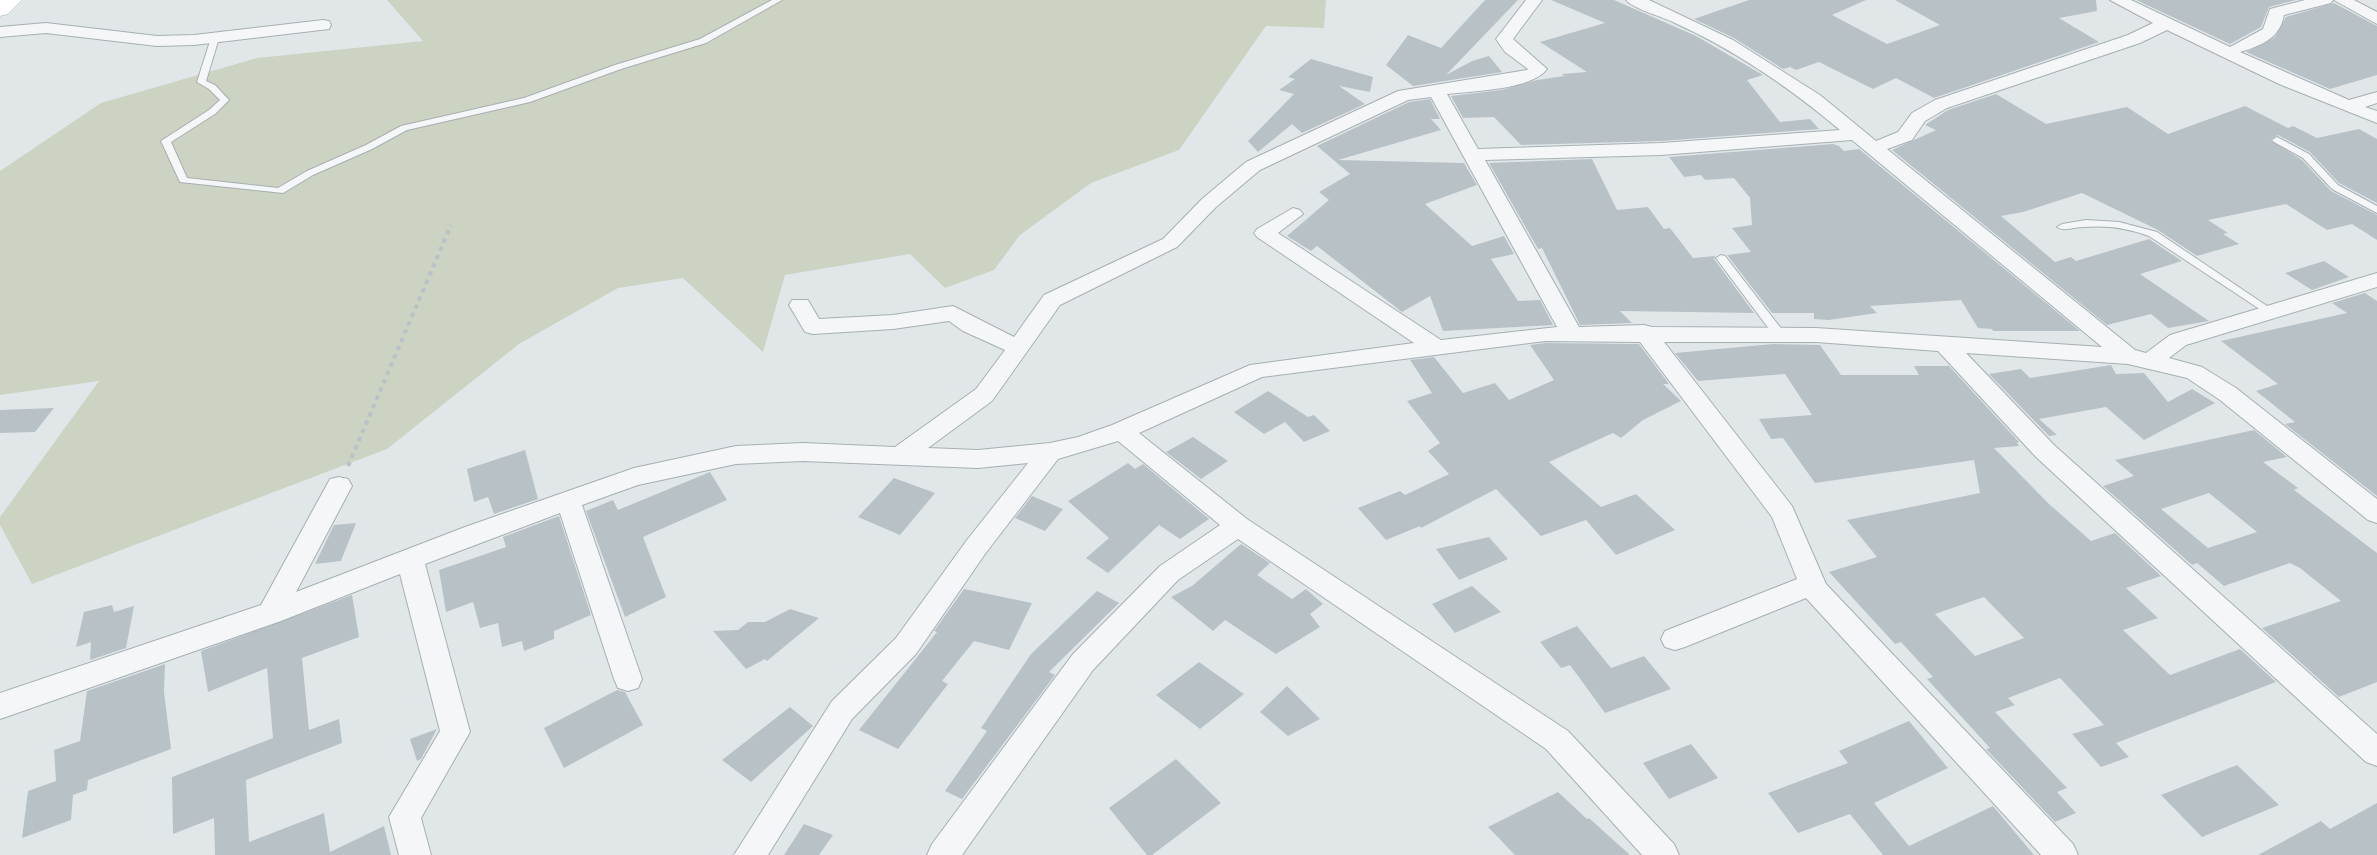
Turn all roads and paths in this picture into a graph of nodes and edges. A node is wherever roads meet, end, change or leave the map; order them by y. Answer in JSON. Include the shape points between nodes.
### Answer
{"nodes":[{"id":1,"x":11,"y":0,"type":"edge"},
{"id":2,"x":778,"y":0,"type":"edge"},
{"id":3,"x":1534,"y":0,"type":"edge"},
{"id":4,"x":1634,"y":0,"type":"edge"},
{"id":5,"x":2118,"y":0,"type":"edge"},
{"id":6,"x":2325,"y":0,"type":"edge"},
{"id":7,"x":2342,"y":0,"type":"edge"},
{"id":8,"x":0,"y":9,"type":"edge"},
{"id":9,"x":2377,"y":19,"type":"edge"},
{"id":10,"x":2167,"y":23,"type":"junction"},
{"id":11,"x":323,"y":26,"type":"dead end"},
{"id":12,"x":0,"y":32,"type":"edge"},
{"id":13,"x":215,"y":38,"type":"junction"},
{"id":14,"x":2238,"y":47,"type":"dead end"},
{"id":15,"x":1436,"y":90,"type":"junction"},
{"id":16,"x":2377,"y":97,"type":"edge"},
{"id":17,"x":2348,"y":106,"type":"junction"},
{"id":18,"x":2377,"y":118,"type":"edge"},
{"id":19,"x":1857,"y":134,"type":"junction"},
{"id":20,"x":2277,"y":140,"type":"dead end"},
{"id":21,"x":1874,"y":148,"type":"junction"},
{"id":22,"x":1473,"y":155,"type":"junction"},
{"id":23,"x":2377,"y":210,"type":"edge"},
{"id":24,"x":1293,"y":214,"type":"dead end"},
{"id":25,"x":451,"y":225,"type":"dead end"},
{"id":26,"x":2062,"y":227,"type":"dead end"},
{"id":27,"x":1721,"y":258,"type":"dead end"},
{"id":28,"x":2377,"y":280,"type":"edge"},
{"id":29,"x":800,"y":305,"type":"dead end"},
{"id":30,"x":2271,"y":312,"type":"junction"},
{"id":31,"x":1644,"y":332,"type":"junction"},
{"id":32,"x":1572,"y":333,"type":"junction"},
{"id":33,"x":1779,"y":334,"type":"junction"},
{"id":34,"x":1944,"y":343,"type":"junction"},
{"id":35,"x":1018,"y":347,"type":"junction"},
{"id":36,"x":1436,"y":347,"type":"junction"},
{"id":37,"x":2140,"y":358,"type":"junction"},
{"id":38,"x":1121,"y":431,"type":"junction"},
{"id":39,"x":1050,"y":453,"type":"junction"},
{"id":40,"x":901,"y":454,"type":"junction"},
{"id":41,"x":339,"y":486,"type":"joint"},
{"id":42,"x":568,"y":500,"type":"junction"},
{"id":43,"x":2377,"y":513,"type":"edge"},
{"id":44,"x":1238,"y":526,"type":"junction"},
{"id":45,"x":410,"y":559,"type":"junction"},
{"id":46,"x":1813,"y":584,"type":"junction"},
{"id":47,"x":271,"y":613,"type":"junction"},
{"id":48,"x":1675,"y":639,"type":"dead end"},
{"id":49,"x":628,"y":679,"type":"dead end"},
{"id":50,"x":0,"y":706,"type":"edge"},
{"id":51,"x":2377,"y":753,"type":"edge"},
{"id":52,"x":415,"y":855,"type":"edge"},
{"id":53,"x":750,"y":855,"type":"edge"},
{"id":54,"x":943,"y":855,"type":"edge"},
{"id":55,"x":1663,"y":855,"type":"edge"},
{"id":56,"x":2062,"y":855,"type":"edge"}],
"edges":[{"from":1,"to":8,"type":"main road"},
{"from":2,"to":13,"type":"lane","via":[[703,41],[527,100],[404,128],[310,172],[280,191],[183,180],[166,141],[216,111],[225,100],[201,82]]},
{"from":3,"to":15,"type":"street","via":[[1504,39],[1538,69],[1533,74]]},
{"from":4,"to":19,"type":"street","via":[[1692,23],[1768,67]]},
{"from":5,"to":10,"type":"street"},
{"from":6,"to":14,"type":"street","via":[[2276,12],[2275,26],[2265,38]]},
{"from":7,"to":9,"type":"street"},
{"from":10,"to":17,"type":"street"},
{"from":10,"to":21,"type":"street","via":[[2133,39],[1941,104],[1918,117],[1905,136]]},
{"from":11,"to":13,"type":"street"},
{"from":12,"to":13,"type":"street","via":[[46,28],[157,41]]},
{"from":15,"to":22,"type":"street"},
{"from":15,"to":35,"type":"street","via":[[1404,95],[1253,166],[1170,243],[1052,300]]},
{"from":16,"to":17,"type":"street"},
{"from":17,"to":18,"type":"street"},
{"from":19,"to":21,"type":"street"},
{"from":19,"to":22,"type":"street","via":[[1661,149]]},
{"from":20,"to":23,"type":"lane","via":[[2306,156],[2335,187]]},
{"from":21,"to":37,"type":"street"},
{"from":22,"to":32,"type":"street"},
{"from":24,"to":36,"type":"street","via":[[1264,233]]},
{"from":25,"to":41,"type":"path"},
{"from":26,"to":30,"type":"lane","via":[[2100,221],[2153,234]]},
{"from":27,"to":33,"type":"lane"},
{"from":28,"to":30,"type":"street"},
{"from":29,"to":35,"type":"street","via":[[813,327],[953,313],[971,326]]},
{"from":30,"to":37,"type":"street","via":[[2178,340]]},
{"from":31,"to":32,"type":"street"},
{"from":31,"to":33,"type":"street"},
{"from":31,"to":46,"type":"street","via":[[1784,513]]},
{"from":32,"to":36,"type":"street"},
{"from":33,"to":34,"type":"street"},
{"from":34,"to":37,"type":"street"},
{"from":34,"to":51,"type":"street","via":[[2046,452]]},
{"from":35,"to":40,"type":"street","via":[[984,395]]},
{"from":36,"to":38,"type":"street","via":[[1258,370]]},
{"from":37,"to":43,"type":"street","via":[[2194,372],[2228,394]]},
{"from":38,"to":39,"type":"street"},
{"from":38,"to":44,"type":"street"},
{"from":39,"to":40,"type":"street","via":[[978,459]]},
{"from":39,"to":53,"type":"street","via":[[976,547],[906,646],[842,710]]},
{"from":40,"to":42,"type":"street","via":[[736,454],[634,477]]},
{"from":41,"to":47,"type":"street"},
{"from":42,"to":45,"type":"street"},
{"from":42,"to":49,"type":"street"},
{"from":44,"to":54,"type":"street","via":[[1169,573],[1083,662]]},
{"from":44,"to":55,"type":"street","via":[[1557,741]]},
{"from":45,"to":47,"type":"street"},
{"from":45,"to":52,"type":"street","via":[[455,732],[405,816]]},
{"from":46,"to":48,"type":"street"},
{"from":46,"to":56,"type":"street"},
{"from":47,"to":50,"type":"street"}]}
